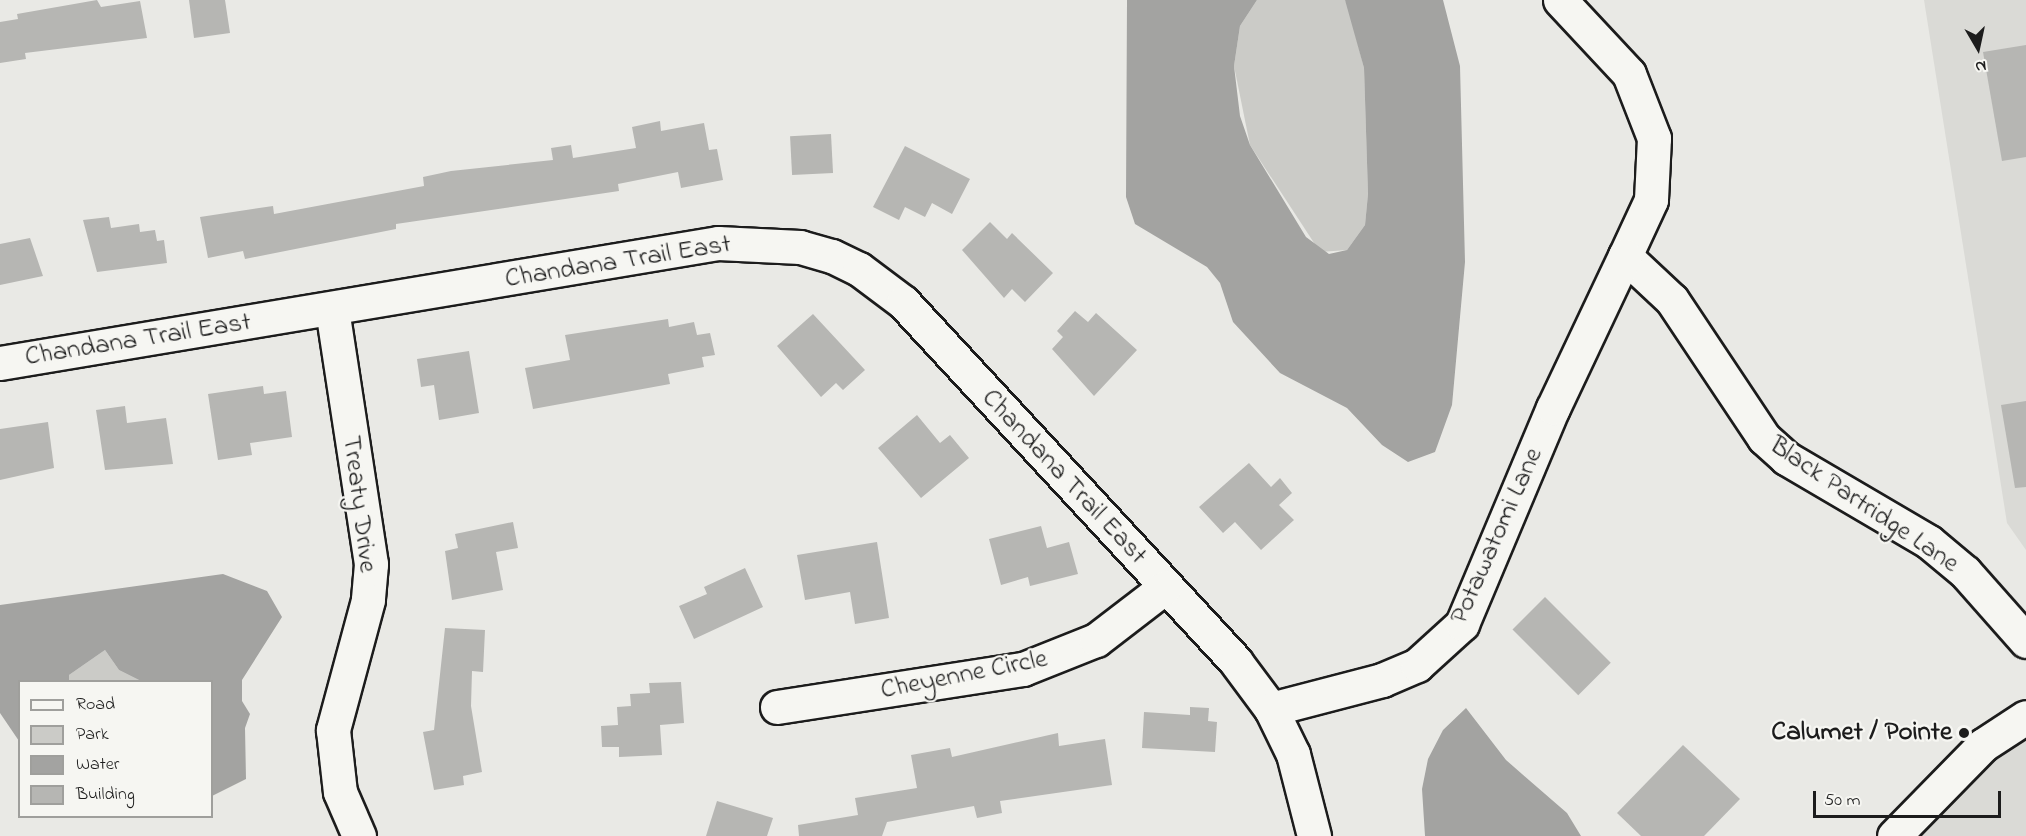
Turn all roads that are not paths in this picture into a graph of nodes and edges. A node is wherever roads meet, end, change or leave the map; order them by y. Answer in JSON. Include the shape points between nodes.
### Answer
{"nodes":[{"id":1,"x":1560,"y":0,"type":"edge"},
{"id":2,"x":1625,"y":256,"type":"junction"},
{"id":3,"x":332,"y":309,"type":"junction"},
{"id":4,"x":0,"y":363,"type":"edge"},
{"id":5,"x":1165,"y":587,"type":"junction"},
{"id":6,"x":2026,"y":641,"type":"edge"},
{"id":7,"x":777,"y":707,"type":"dead end"},
{"id":8,"x":1271,"y":709,"type":"junction"},
{"id":9,"x":2026,"y":717,"type":"edge"},
{"id":10,"x":359,"y":836,"type":"edge"},
{"id":11,"x":1314,"y":836,"type":"edge"},
{"id":12,"x":1894,"y":836,"type":"edge"}],
"edges":[{"from":1,"to":2,"type":"street","via":[[1629,74],[1654,138],[1651,200]]},
{"from":2,"to":6,"type":"street","name":"Black Partridge Lane","via":[[1672,300],[1764,438],[1786,458],[1929,543],[1965,572]]},
{"from":2,"to":8,"type":"street","name":"Potawatomi Lane","via":[[1553,408],[1462,624],[1445,645],[1408,668]]},
{"from":3,"to":4,"type":"street","name":"Chandana Trail East"},
{"from":3,"to":5,"type":"street","name":"Chandana Trail East","via":[[718,243],[800,247],[831,256],[859,269],[903,303]]},
{"from":3,"to":10,"type":"street","name":"Treaty Drive","via":[[371,564],[368,600],[333,730],[340,792]]},
{"from":5,"to":7,"type":"street","name":"Cheyenne Circle","via":[[1096,640],[1023,669]]},
{"from":5,"to":8,"type":"street","name":"Chandana Trail East","via":[[1236,662]]},
{"from":8,"to":11,"type":"street","name":"Chandana Trail East","via":[[1293,754]]},
{"from":9,"to":12,"type":"street","via":[[1983,745]]}]}
